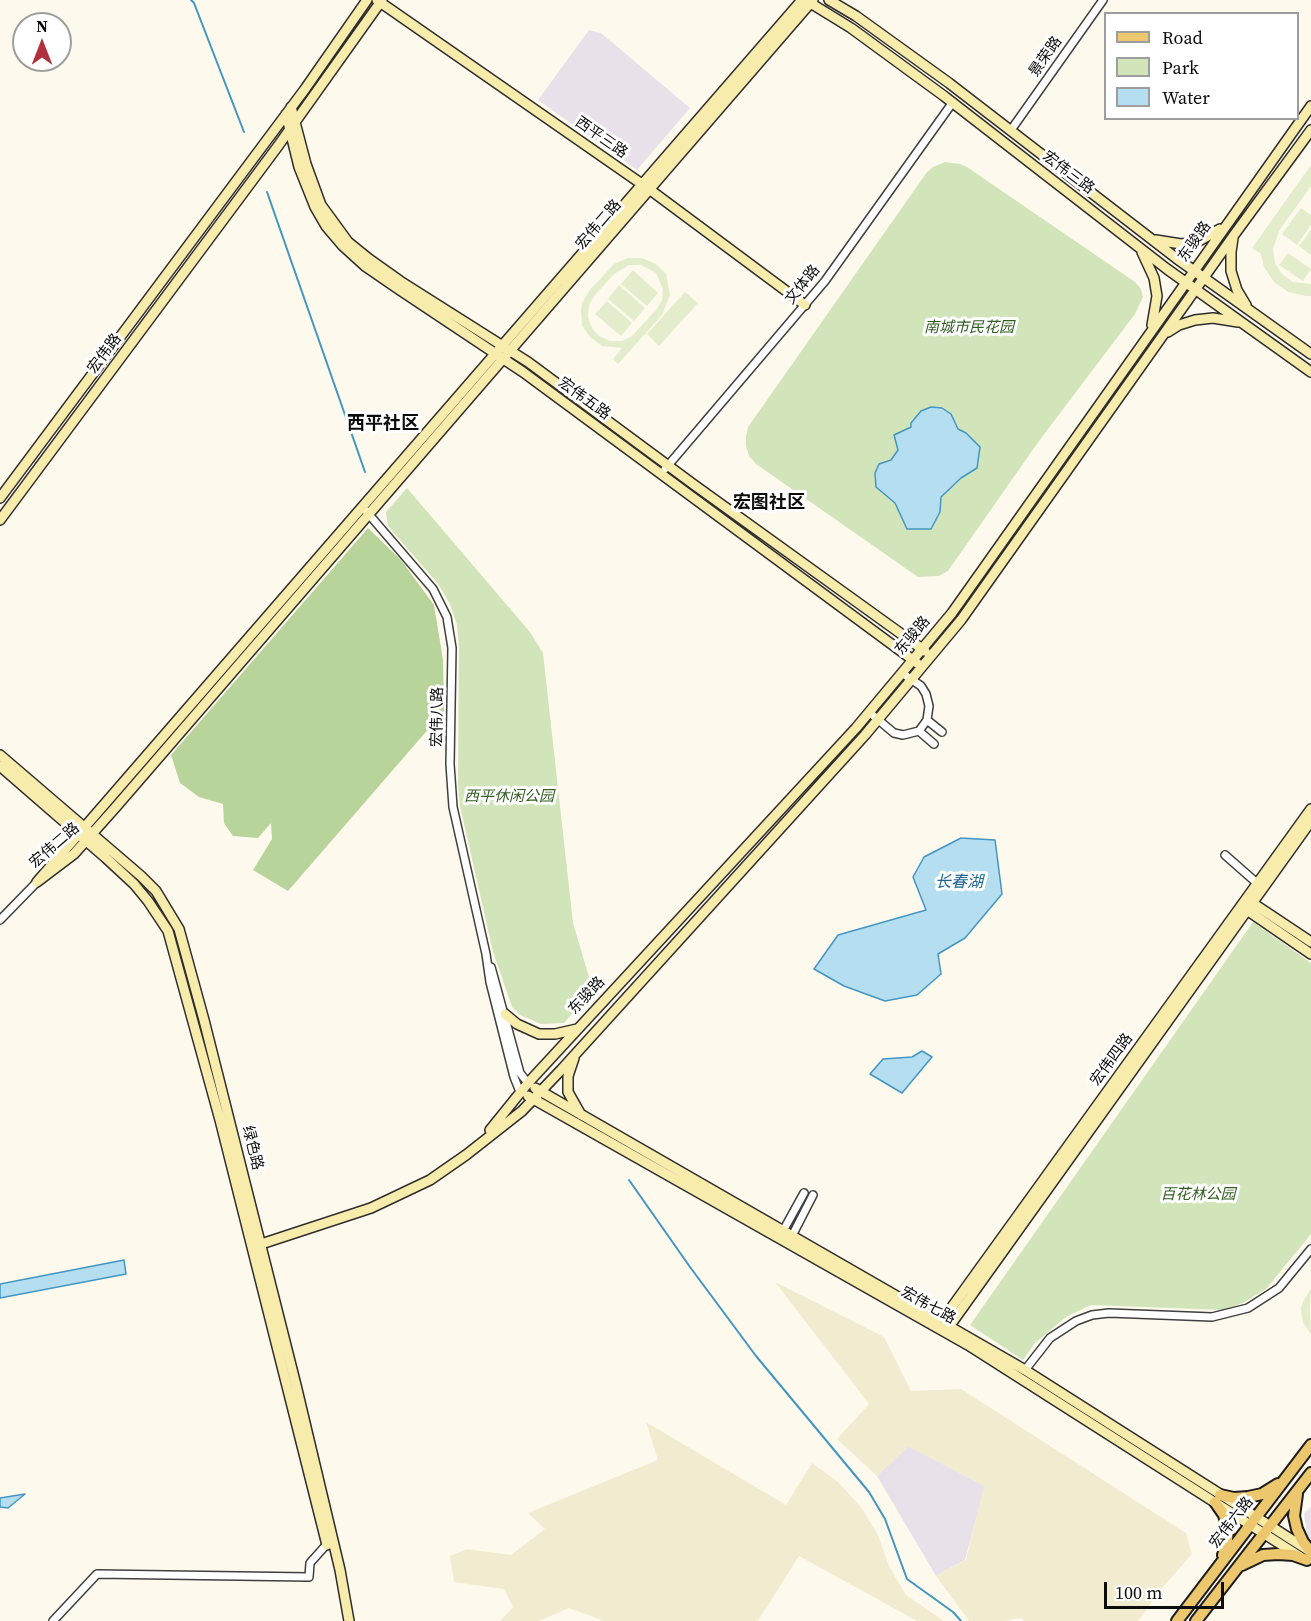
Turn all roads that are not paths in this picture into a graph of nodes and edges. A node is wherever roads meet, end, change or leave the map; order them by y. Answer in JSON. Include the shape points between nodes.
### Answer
{"nodes":[{"id":1,"x":367,"y":0,"type":"edge"},
{"id":2,"x":829,"y":0,"type":"edge"},
{"id":3,"x":1103,"y":0,"type":"edge"},
{"id":4,"x":380,"y":1,"type":"edge"},
{"id":5,"x":807,"y":1,"type":"edge"},
{"id":6,"x":952,"y":102,"type":"junction"},
{"id":7,"x":1311,"y":106,"type":"edge"},
{"id":8,"x":289,"y":111,"type":"junction"},
{"id":9,"x":292,"y":125,"type":"junction"},
{"id":10,"x":1011,"y":130,"type":"junction"},
{"id":11,"x":1311,"y":130,"type":"edge"},
{"id":12,"x":646,"y":187,"type":"junction"},
{"id":13,"x":1225,"y":227,"type":"junction"},
{"id":14,"x":1234,"y":235,"type":"junction"},
{"id":15,"x":1151,"y":239,"type":"junction"},
{"id":16,"x":1140,"y":248,"type":"junction"},
{"id":17,"x":1194,"y":271,"type":"junction"},
{"id":18,"x":1204,"y":278,"type":"junction"},
{"id":19,"x":1186,"y":282,"type":"junction"},
{"id":20,"x":1196,"y":290,"type":"junction"},
{"id":21,"x":805,"y":305,"type":"junction"},
{"id":22,"x":1249,"y":310,"type":"junction"},
{"id":23,"x":1244,"y":324,"type":"junction"},
{"id":24,"x":1151,"y":331,"type":"junction"},
{"id":25,"x":1164,"y":335,"type":"junction"},
{"id":26,"x":503,"y":352,"type":"junction"},
{"id":27,"x":1311,"y":354,"type":"edge"},
{"id":28,"x":1311,"y":372,"type":"edge"},
{"id":29,"x":404,"y":466,"type":"junction"},
{"id":30,"x":665,"y":470,"type":"junction"},
{"id":31,"x":0,"y":498,"type":"edge"},
{"id":32,"x":362,"y":507,"type":"junction"},
{"id":33,"x":369,"y":514,"type":"junction"},
{"id":34,"x":0,"y":520,"type":"edge"},
{"id":35,"x":922,"y":649,"type":"junction"},
{"id":36,"x":932,"y":656,"type":"junction"},
{"id":37,"x":913,"y":660,"type":"junction"},
{"id":38,"x":922,"y":667,"type":"junction"},
{"id":39,"x":902,"y":673,"type":"junction"},
{"id":40,"x":912,"y":680,"type":"junction"},
{"id":41,"x":869,"y":712,"type":"junction"},
{"id":42,"x":878,"y":720,"type":"junction"},
{"id":43,"x":927,"y":720,"type":"junction"},
{"id":44,"x":919,"y":731,"type":"junction"},
{"id":45,"x":942,"y":732,"type":"dead end"},
{"id":46,"x":934,"y":744,"type":"dead end"},
{"id":47,"x":0,"y":755,"type":"edge"},
{"id":48,"x":0,"y":766,"type":"edge"},
{"id":49,"x":1311,"y":809,"type":"edge"},
{"id":50,"x":1311,"y":821,"type":"edge"},
{"id":51,"x":85,"y":834,"type":"junction"},
{"id":52,"x":1225,"y":855,"type":"dead end"},
{"id":53,"x":37,"y":882,"type":"joint"},
{"id":54,"x":1258,"y":884,"type":"junction"},
{"id":55,"x":1247,"y":905,"type":"junction"},
{"id":56,"x":0,"y":920,"type":"edge"},
{"id":57,"x":1311,"y":942,"type":"edge"},
{"id":58,"x":486,"y":954,"type":"junction"},
{"id":59,"x":1311,"y":954,"type":"edge"},
{"id":60,"x":505,"y":1014,"type":"junction"},
{"id":61,"x":579,"y":1028,"type":"junction"},
{"id":62,"x":576,"y":1052,"type":"junction"},
{"id":63,"x":528,"y":1083,"type":"junction"},
{"id":64,"x":540,"y":1091,"type":"junction"},
{"id":65,"x":520,"y":1092,"type":"junction"},
{"id":66,"x":533,"y":1099,"type":"junction"},
{"id":67,"x":582,"y":1117,"type":"junction"},
{"id":68,"x":482,"y":1141,"type":"junction"},
{"id":69,"x":804,"y":1193,"type":"dead end"},
{"id":70,"x":813,"y":1195,"type":"dead end"},
{"id":71,"x":783,"y":1231,"type":"junction"},
{"id":72,"x":792,"y":1236,"type":"junction"},
{"id":73,"x":257,"y":1245,"type":"junction"},
{"id":74,"x":1311,"y":1249,"type":"edge"},
{"id":75,"x":943,"y":1327,"type":"junction"},
{"id":76,"x":1025,"y":1370,"type":"junction"},
{"id":77,"x":1311,"y":1445,"type":"edge"},
{"id":78,"x":1311,"y":1473,"type":"edge"},
{"id":79,"x":1285,"y":1478,"type":"junction"},
{"id":80,"x":1299,"y":1490,"type":"junction"},
{"id":81,"x":1218,"y":1499,"type":"junction"},
{"id":82,"x":1253,"y":1521,"type":"junction"},
{"id":83,"x":1267,"y":1530,"type":"junction"},
{"id":84,"x":327,"y":1544,"type":"junction"},
{"id":85,"x":1310,"y":1557,"type":"edge"},
{"id":86,"x":1220,"y":1562,"type":"junction"},
{"id":87,"x":1237,"y":1568,"type":"junction"},
{"id":88,"x":53,"y":1621,"type":"edge"},
{"id":89,"x":343,"y":1621,"type":"edge"},
{"id":90,"x":349,"y":1621,"type":"edge"},
{"id":91,"x":1177,"y":1621,"type":"edge"},
{"id":92,"x":1196,"y":1621,"type":"edge"}],
"edges":[{"from":1,"to":8,"type":"street"},
{"from":2,"to":10,"type":"street","name":"宏伟三路"},
{"from":3,"to":10,"type":"street","name":"景荣路"},
{"from":4,"to":9,"type":"street"},
{"from":4,"to":12,"type":"street","name":"西平三路"},
{"from":5,"to":6,"type":"street","name":"宏伟三路"},
{"from":5,"to":12,"type":"street","name":"宏伟二路"},
{"from":6,"to":16,"type":"street","name":"宏伟三路"},
{"from":6,"to":21,"type":"street","name":"文体路"},
{"from":7,"to":13,"type":"street","name":"东骏路"},
{"from":8,"to":9,"type":"street","name":"宏伟五路"},
{"from":8,"to":31,"type":"street","name":"宏伟路"},
{"from":9,"to":26,"type":"street","name":"宏伟五路","via":[[299,167],[315,207],[343,246],[397,288]]},
{"from":9,"to":34,"type":"street","name":"宏伟路"},
{"from":10,"to":15,"type":"street","name":"宏伟三路"},
{"from":11,"to":14,"type":"street","name":"东骏路"},
{"from":12,"to":21,"type":"street","name":"西平三路"},
{"from":12,"to":26,"type":"street","name":"宏伟二路"},
{"from":13,"to":15,"type":"street","via":[[1197,242],[1181,244]]},
{"from":13,"to":17,"type":"street","name":"东骏路"},
{"from":14,"to":18,"type":"street","name":"东骏路"},
{"from":14,"to":22,"type":"street","via":[[1232,271],[1237,290]]},
{"from":15,"to":17,"type":"street","name":"宏伟三路"},
{"from":16,"to":19,"type":"street","name":"宏伟三路"},
{"from":16,"to":24,"type":"street","via":[[1154,278],[1157,296]]},
{"from":17,"to":18,"type":"street","name":"宏伟三路"},
{"from":17,"to":19,"type":"street","name":"东骏路"},
{"from":18,"to":20,"type":"street","name":"东骏路"},
{"from":18,"to":22,"type":"street","name":"宏伟三路"},
{"from":19,"to":20,"type":"street","name":"宏伟三路"},
{"from":19,"to":24,"type":"street","name":"东骏路"},
{"from":20,"to":23,"type":"street","name":"宏伟三路"},
{"from":20,"to":25,"type":"street","name":"东骏路"},
{"from":21,"to":30,"type":"street","name":"文体路"},
{"from":22,"to":27,"type":"street","name":"宏伟三路"},
{"from":23,"to":25,"type":"street","via":[[1213,318],[1195,320]]},
{"from":23,"to":28,"type":"street","name":"宏伟三路"},
{"from":24,"to":35,"type":"street","name":"东骏路","via":[[952,613]]},
{"from":25,"to":36,"type":"street","name":"东骏路"},
{"from":26,"to":29,"type":"street","name":"宏伟二路"},
{"from":26,"to":30,"type":"street","name":"宏伟五路"},
{"from":29,"to":32,"type":"street","name":"宏伟二路"},
{"from":29,"to":33,"type":"street","name":"宏伟二路"},
{"from":30,"to":35,"type":"street","name":"宏伟五路"},
{"from":30,"to":37,"type":"street","name":"宏伟五路"},
{"from":32,"to":33,"type":"street","name":"宏伟八路"},
{"from":32,"to":51,"type":"street","name":"宏伟二路"},
{"from":33,"to":51,"type":"street","name":"宏伟二路"},
{"from":33,"to":58,"type":"street","name":"宏伟八路","via":[[433,589],[447,617],[452,637],[453,807]]},
{"from":35,"to":36,"type":"street"},
{"from":35,"to":37,"type":"street","name":"东骏路"},
{"from":36,"to":38,"type":"street","name":"东骏路"},
{"from":37,"to":38,"type":"street","name":"宏伟五路"},
{"from":37,"to":39,"type":"street","name":"东骏路"},
{"from":38,"to":40,"type":"street","name":"东骏路"},
{"from":39,"to":40,"type":"street"},
{"from":39,"to":41,"type":"street","name":"东骏路"},
{"from":40,"to":42,"type":"street","name":"东骏路"},
{"from":40,"to":43,"type":"street","via":[[926,694]]},
{"from":41,"to":42,"type":"street"},
{"from":41,"to":61,"type":"street","name":"东骏路"},
{"from":42,"to":44,"type":"street","via":[[894,733]]},
{"from":42,"to":62,"type":"street","name":"东骏路"},
{"from":43,"to":44,"type":"street"},
{"from":43,"to":45,"type":"street"},
{"from":44,"to":46,"type":"street"},
{"from":47,"to":51,"type":"street","name":"绿色路"},
{"from":48,"to":51,"type":"street","name":"绿色路"},
{"from":49,"to":54,"type":"street","name":"宏伟四路"},
{"from":50,"to":55,"type":"street","name":"宏伟四路"},
{"from":51,"to":53,"type":"street","name":"宏伟二路"},
{"from":51,"to":73,"type":"street","name":"绿色路","via":[[156,891],[179,929]]},
{"from":52,"to":54,"type":"street"},
{"from":53,"to":56,"type":"street"},
{"from":54,"to":55,"type":"street","name":"宏伟四路"},
{"from":55,"to":57,"type":"street"},
{"from":55,"to":59,"type":"street"},
{"from":55,"to":75,"type":"street","name":"宏伟四路"},
{"from":58,"to":60,"type":"street","name":"宏伟八路"},
{"from":58,"to":65,"type":"street","name":"宏伟八路"},
{"from":60,"to":61,"type":"street","via":[[539,1034]]},
{"from":60,"to":63,"type":"street","name":"宏伟八路","via":[[520,1073]]},
{"from":61,"to":63,"type":"street","name":"东骏路"},
{"from":62,"to":64,"type":"street","name":"东骏路"},
{"from":62,"to":67,"type":"street","via":[[568,1076],[568,1092]]},
{"from":63,"to":64,"type":"street","name":"宏伟七路"},
{"from":63,"to":65,"type":"street","name":"东骏路"},
{"from":64,"to":66,"type":"street","name":"东骏路"},
{"from":64,"to":67,"type":"street","name":"宏伟七路"},
{"from":65,"to":66,"type":"street","name":"宏伟七路"},
{"from":65,"to":68,"type":"street","name":"东骏路"},
{"from":66,"to":68,"type":"street","name":"东骏路"},
{"from":66,"to":75,"type":"street","name":"宏伟七路"},
{"from":67,"to":71,"type":"street","name":"宏伟七路"},
{"from":68,"to":73,"type":"street","name":"东骏路","via":[[430,1180],[391,1200]]},
{"from":69,"to":71,"type":"street"},
{"from":70,"to":72,"type":"street"},
{"from":71,"to":72,"type":"street","name":"宏伟七路"},
{"from":72,"to":75,"type":"street","name":"宏伟七路"},
{"from":73,"to":84,"type":"street","name":"绿色路"},
{"from":73,"to":90,"type":"street","name":"绿色路","via":[[340,1570]]},
{"from":74,"to":76,"type":"street","via":[[1279,1288],[1248,1308],[1212,1317],[1108,1313],[1092,1316],[1050,1338]]},
{"from":75,"to":76,"type":"street","name":"宏伟七路"},
{"from":75,"to":81,"type":"street","name":"宏伟七路"},
{"from":76,"to":81,"type":"street","name":"宏伟七路"},
{"from":77,"to":79,"type":"main road","name":"宏伟六路"},
{"from":78,"to":80,"type":"main road"},
{"from":79,"to":81,"type":"main road","via":[[1248,1497]]},
{"from":79,"to":82,"type":"main road","name":"宏伟六路"},
{"from":80,"to":83,"type":"main road"},
{"from":80,"to":85,"type":"main road","via":[[1294,1516]]},
{"from":81,"to":82,"type":"street","name":"宏伟七路"},
{"from":81,"to":86,"type":"main road","via":[[1228,1531]]},
{"from":82,"to":83,"type":"street","name":"宏伟七路"},
{"from":82,"to":86,"type":"main road","name":"宏伟六路"},
{"from":83,"to":85,"type":"street","name":"宏伟七路"},
{"from":83,"to":87,"type":"main road"},
{"from":84,"to":88,"type":"street","via":[[310,1563],[309,1577],[98,1574]]},
{"from":84,"to":89,"type":"street","name":"绿色路"},
{"from":85,"to":87,"type":"main road","via":[[1263,1555]]},
{"from":86,"to":91,"type":"main road","name":"宏伟六路"},
{"from":87,"to":92,"type":"main road"}]}
